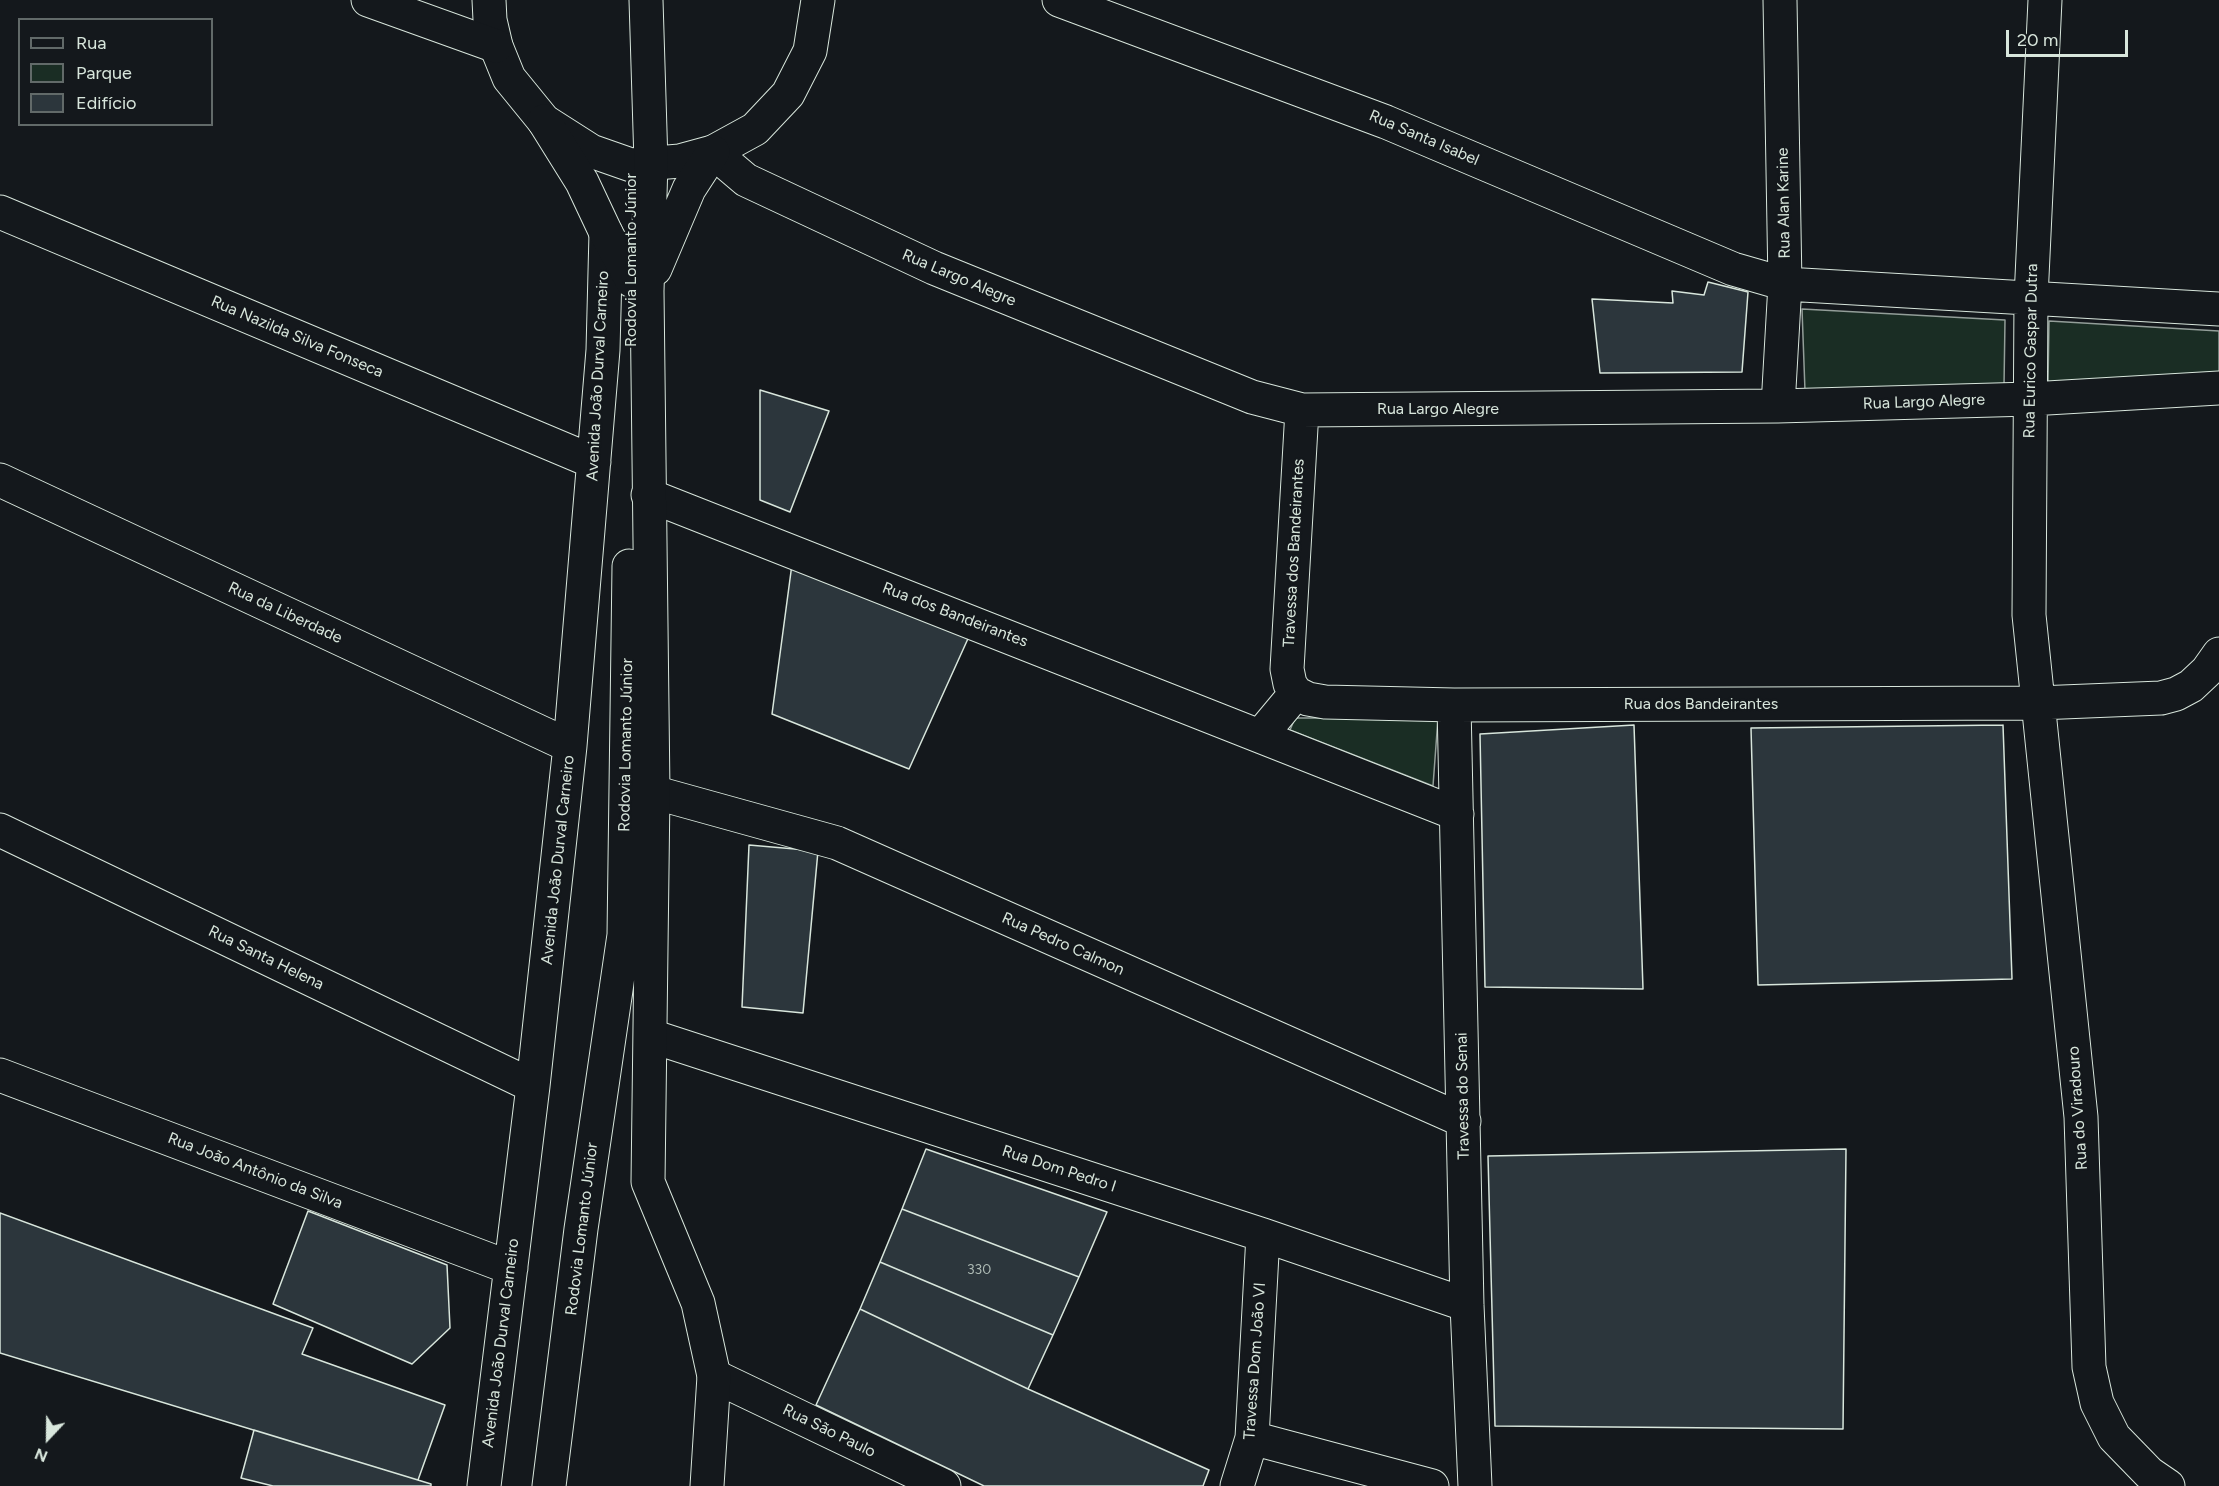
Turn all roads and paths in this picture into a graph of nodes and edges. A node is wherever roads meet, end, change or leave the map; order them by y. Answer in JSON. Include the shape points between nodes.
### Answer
{"nodes":[{"id":1,"x":368,"y":0,"type":"edge"},
{"id":2,"x":489,"y":0,"type":"edge"},
{"id":3,"x":627,"y":0,"type":"edge"},
{"id":4,"x":646,"y":0,"type":"edge"},
{"id":5,"x":818,"y":0,"type":"edge"},
{"id":6,"x":1059,"y":0,"type":"edge"},
{"id":7,"x":1780,"y":0,"type":"edge"},
{"id":8,"x":2045,"y":0,"type":"edge"},
{"id":9,"x":496,"y":46,"type":"junction"},
{"id":10,"x":544,"y":121,"type":"junction"},
{"id":11,"x":713,"y":152,"type":"junction"},
{"id":12,"x":641,"y":164,"type":"junction"},
{"id":13,"x":0,"y":212,"type":"edge"},
{"id":14,"x":606,"y":232,"type":"junction"},
{"id":15,"x":1785,"y":284,"type":"junction"},
{"id":16,"x":640,"y":286,"type":"junction"},
{"id":17,"x":2031,"y":298,"type":"junction"},
{"id":18,"x":2219,"y":309,"type":"edge"},
{"id":19,"x":2219,"y":388,"type":"edge"},
{"id":20,"x":2030,"y":399,"type":"junction"},
{"id":21,"x":1778,"y":406,"type":"junction"},
{"id":22,"x":1302,"y":410,"type":"junction"},
{"id":23,"x":594,"y":462,"type":"junction"},
{"id":24,"x":0,"y":480,"type":"edge"},
{"id":25,"x":648,"y":495,"type":"junction"},
{"id":26,"x":2219,"y":654,"type":"edge"},
{"id":27,"x":1296,"y":693,"type":"junction"},
{"id":28,"x":2038,"y":703,"type":"junction"},
{"id":29,"x":1454,"y":705,"type":"junction"},
{"id":30,"x":1261,"y":735,"type":"junction"},
{"id":31,"x":570,"y":747,"type":"junction"},
{"id":32,"x":653,"y":792,"type":"junction"},
{"id":33,"x":1457,"y":814,"type":"junction"},
{"id":34,"x":0,"y":830,"type":"edge"},
{"id":35,"x":651,"y":1036,"type":"junction"},
{"id":36,"x":0,"y":1075,"type":"edge"},
{"id":37,"x":533,"y":1086,"type":"junction"},
{"id":38,"x":1464,"y":1121,"type":"junction"},
{"id":39,"x":1263,"y":1235,"type":"junction"},
{"id":40,"x":511,"y":1268,"type":"junction"},
{"id":41,"x":1467,"y":1305,"type":"junction"},
{"id":42,"x":714,"y":1376,"type":"junction"},
{"id":43,"x":1252,"y":1438,"type":"junction"},
{"id":44,"x":484,"y":1486,"type":"edge"},
{"id":45,"x":549,"y":1486,"type":"edge"},
{"id":46,"x":707,"y":1486,"type":"edge"},
{"id":47,"x":944,"y":1486,"type":"edge"},
{"id":48,"x":1237,"y":1486,"type":"edge"},
{"id":49,"x":1432,"y":1486,"type":"edge"},
{"id":50,"x":1474,"y":1486,"type":"edge"},
{"id":51,"x":2168,"y":1486,"type":"edge"}],
"edges":[{"from":1,"to":9,"type":"main road"},
{"from":2,"to":9,"type":"main road"},
{"from":3,"to":12,"type":"main road","name":"Rodovia Lomanto Júnior"},
{"from":4,"to":12,"type":"main road","name":"Rodovia Lomanto Júnior"},
{"from":5,"to":11,"type":"main road","via":[[810,51],[788,94],[755,129]]},
{"from":6,"to":15,"type":"main road","name":"Rua Santa Isabel","via":[[1386,122],[1733,269]]},
{"from":7,"to":15,"type":"main road","name":"Rua Alan Karine"},
{"from":8,"to":17,"type":"main road","name":"Rua Eurico Gaspar Dutra"},
{"from":9,"to":10,"type":"main road","via":[[509,78]]},
{"from":10,"to":12,"type":"main road","via":[[591,151]]},
{"from":10,"to":14,"type":"main road","via":[[582,182]]},
{"from":11,"to":12,"type":"main road","via":[[680,161]]},
{"from":11,"to":16,"type":"main road","via":[[689,189]]},
{"from":11,"to":22,"type":"main road","name":"Rua Largo Alegre","via":[[746,180],[934,268],[1230,388]]},
{"from":12,"to":16,"type":"main road","name":"Rodovia Lomanto Júnior"},
{"from":13,"to":23,"type":"main road","name":"Rua Nazilda Silva Fonseca"},
{"from":14,"to":16,"type":"main road"},
{"from":14,"to":23,"type":"main road","name":"Avenida João Durval Carneiro","via":[[603,350]]},
{"from":15,"to":17,"type":"main road"},
{"from":15,"to":21,"type":"main road","name":"Rua Alan Karine"},
{"from":16,"to":25,"type":"main road","name":"Rodovia Lomanto Júnior"},
{"from":16,"to":45,"type":"main road","name":"Rodovia Lomanto Júnior","via":[[624,935]]},
{"from":17,"to":18,"type":"main road"},
{"from":17,"to":20,"type":"main road","name":"Rua Eurico Gaspar Dutra"},
{"from":19,"to":20,"type":"main road","name":"Rua Largo Alegre"},
{"from":20,"to":21,"type":"main road","name":"Rua Largo Alegre"},
{"from":20,"to":28,"type":"main road","name":"Rua Eurico Gaspar Dutra","via":[[2029,615]]},
{"from":21,"to":22,"type":"main road","name":"Rua Largo Alegre"},
{"from":22,"to":27,"type":"main road","name":"Travessa dos Bandeirantes","via":[[1287,669]]},
{"from":23,"to":31,"type":"main road","name":"Avenida João Durval Carneiro"},
{"from":24,"to":31,"type":"main road","name":"Rua da Liberdade"},
{"from":25,"to":30,"type":"main road","name":"Rua dos Bandeirantes"},
{"from":25,"to":32,"type":"main road","name":"Rodovia Lomanto Júnior"},
{"from":26,"to":28,"type":"main road","name":"Rua dos Bandeirantes","via":[[2192,686],[2176,694],[2161,698]]},
{"from":27,"to":29,"type":"main road","name":"Rua dos Bandeirantes","via":[[1324,702]]},
{"from":27,"to":30,"type":"main road"},
{"from":28,"to":29,"type":"main road","name":"Rua dos Bandeirantes"},
{"from":28,"to":51,"type":"main road","name":"Rua do Viradouro","via":[[2081,1116],[2089,1366],[2097,1403],[2114,1437],[2149,1473]]},
{"from":29,"to":33,"type":"main road","name":"Travessa do Senai"},
{"from":30,"to":33,"type":"main road","name":"Rua dos Bandeirantes"},
{"from":31,"to":37,"type":"main road","name":"Avenida João Durval Carneiro"},
{"from":32,"to":35,"type":"main road","name":"Rodovia Lomanto Júnior"},
{"from":32,"to":38,"type":"main road","name":"Rua Pedro Calmon","via":[[837,843]]},
{"from":33,"to":38,"type":"main road","name":"Travessa do Senai"},
{"from":34,"to":37,"type":"main road","name":"Rua Santa Helena"},
{"from":35,"to":39,"type":"main road","name":"Rua Dom Pedro I"},
{"from":35,"to":42,"type":"main road","name":"Rodovia Lomanto Júnior","via":[[648,1182],[698,1303]]},
{"from":36,"to":40,"type":"main road","name":"Rua João Antônio da Silva"},
{"from":37,"to":40,"type":"main road","name":"Avenida João Durval Carneiro"},
{"from":38,"to":41,"type":"main road","name":"Travessa do Senai"},
{"from":39,"to":41,"type":"main road","name":"Rua Dom Pedro I"},
{"from":39,"to":43,"type":"main road","name":"Travessa Dom João VI"},
{"from":40,"to":44,"type":"main road","name":"Avenida João Durval Carneiro"},
{"from":41,"to":50,"type":"main road","name":"Travessa do Senai"},
{"from":42,"to":46,"type":"main road"},
{"from":42,"to":47,"type":"main road","name":"Rua São Paulo"},
{"from":43,"to":48,"type":"main road","name":"Travessa Dom João VI"},
{"from":43,"to":49,"type":"main road"}]}
